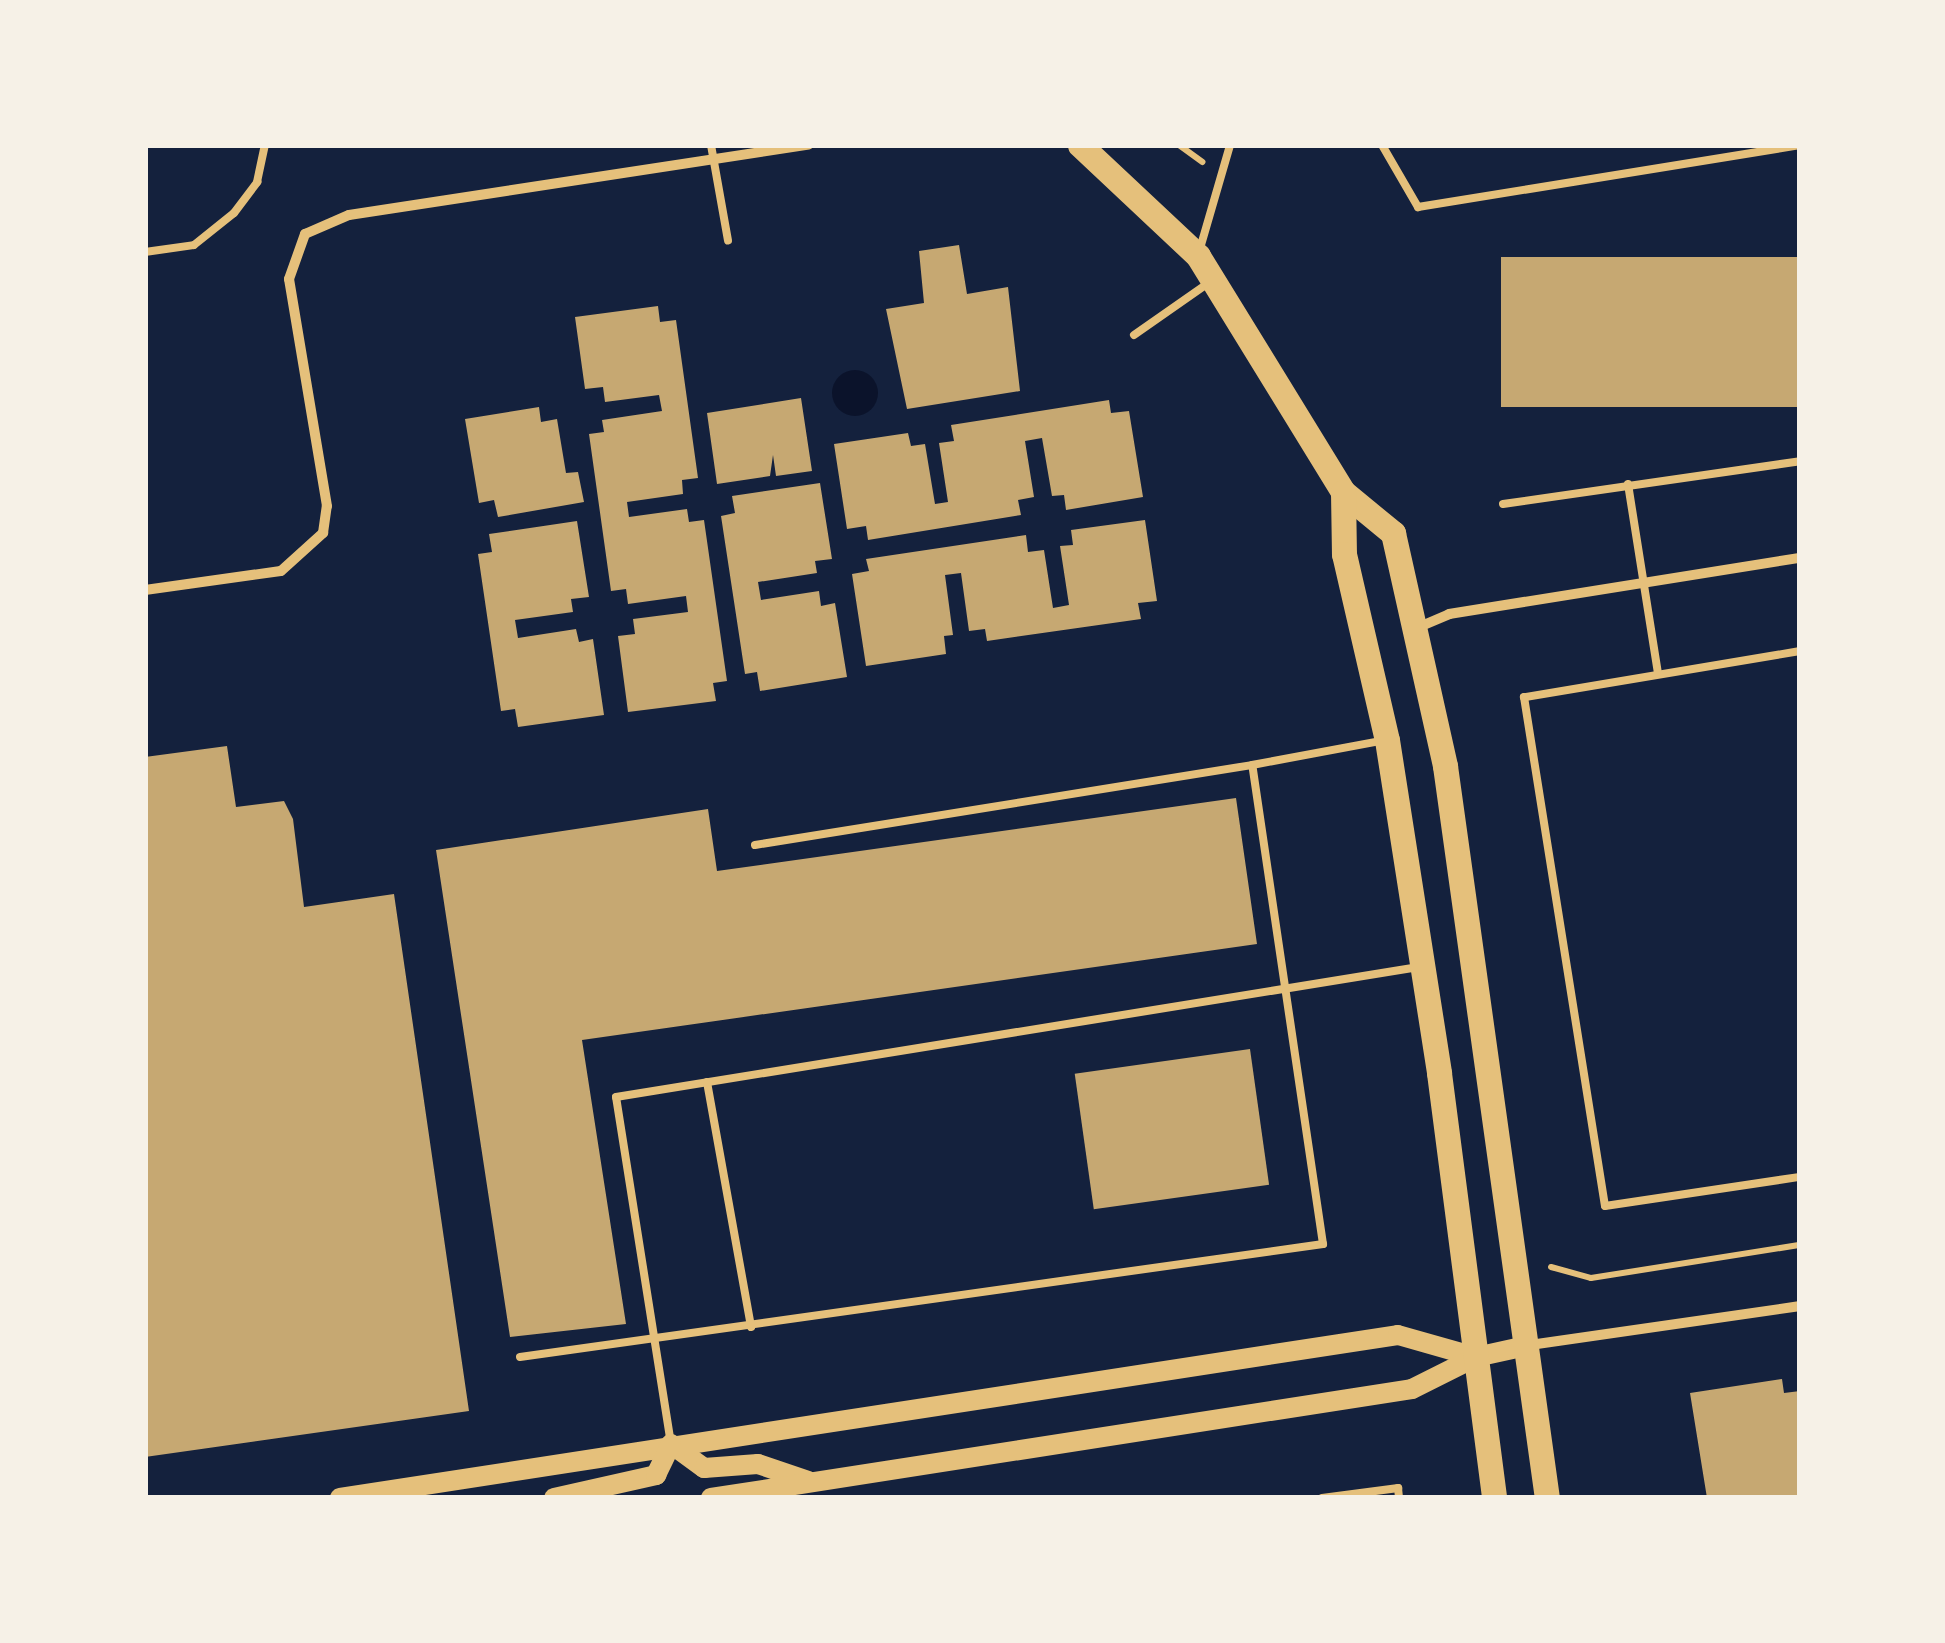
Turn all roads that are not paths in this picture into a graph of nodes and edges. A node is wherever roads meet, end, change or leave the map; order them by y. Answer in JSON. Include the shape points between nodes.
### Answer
{"nodes":[{"id":1,"x":266,"y":145,"type":"edge"},
{"id":2,"x":711,"y":145,"type":"edge"},
{"id":3,"x":809,"y":145,"type":"edge"},
{"id":4,"x":1080,"y":145,"type":"edge"},
{"id":5,"x":1230,"y":145,"type":"edge"},
{"id":6,"x":1382,"y":145,"type":"edge"},
{"id":7,"x":1800,"y":145,"type":"edge"},
{"id":8,"x":715,"y":158,"type":"junction"},
{"id":9,"x":728,"y":240,"type":"dead end"},
{"id":10,"x":145,"y":252,"type":"edge"},
{"id":11,"x":1198,"y":256,"type":"junction"},
{"id":12,"x":1215,"y":278,"type":"junction"},
{"id":13,"x":1134,"y":335,"type":"dead end"},
{"id":14,"x":1800,"y":461,"type":"edge"},
{"id":15,"x":1628,"y":484,"type":"junction"},
{"id":16,"x":1343,"y":492,"type":"junction"},
{"id":17,"x":1503,"y":504,"type":"dead end"},
{"id":18,"x":1800,"y":558,"type":"edge"},
{"id":19,"x":1642,"y":584,"type":"junction"},
{"id":20,"x":145,"y":590,"type":"edge"},
{"id":21,"x":1419,"y":626,"type":"junction"},
{"id":22,"x":1800,"y":650,"type":"edge"},
{"id":23,"x":1658,"y":674,"type":"junction"},
{"id":24,"x":1387,"y":740,"type":"junction"},
{"id":25,"x":1252,"y":765,"type":"junction"},
{"id":26,"x":754,"y":844,"type":"dead end"},
{"id":27,"x":1420,"y":967,"type":"junction"},
{"id":28,"x":1288,"y":991,"type":"junction"},
{"id":29,"x":708,"y":1082,"type":"junction"},
{"id":30,"x":1800,"y":1177,"type":"edge"},
{"id":31,"x":1800,"y":1306,"type":"edge"},
{"id":32,"x":752,"y":1327,"type":"junction"},
{"id":33,"x":653,"y":1341,"type":"junction"},
{"id":34,"x":1530,"y":1345,"type":"junction"},
{"id":35,"x":520,"y":1357,"type":"dead end"},
{"id":36,"x":1476,"y":1357,"type":"junction"},
{"id":37,"x":672,"y":1444,"type":"junction"},
{"id":38,"x":810,"y":1482,"type":"junction"},
{"id":39,"x":340,"y":1498,"type":"edge"},
{"id":40,"x":554,"y":1498,"type":"edge"},
{"id":41,"x":711,"y":1498,"type":"edge"},
{"id":42,"x":1322,"y":1498,"type":"edge"},
{"id":43,"x":1399,"y":1498,"type":"edge"},
{"id":44,"x":1494,"y":1498,"type":"edge"},
{"id":45,"x":1547,"y":1498,"type":"edge"}],
"edges":[{"from":1,"to":10,"type":"lane","via":[[257,182],[234,214],[194,245]]},
{"from":2,"to":8,"type":"lane"},
{"from":3,"to":8,"type":"street"},
{"from":4,"to":11,"type":"main road"},
{"from":5,"to":11,"type":"lane"},
{"from":6,"to":7,"type":"lane","via":[[1418,208]]},
{"from":8,"to":9,"type":"lane"},
{"from":8,"to":20,"type":"street","via":[[349,215],[305,234],[289,279],[326,506],[322,534],[281,571]]},
{"from":11,"to":12,"type":"main road"},
{"from":12,"to":13,"type":"lane"},
{"from":12,"to":16,"type":"main road"},
{"from":14,"to":15,"type":"lane"},
{"from":15,"to":17,"type":"lane"},
{"from":15,"to":19,"type":"lane"},
{"from":16,"to":21,"type":"main road","via":[[1393,534]]},
{"from":16,"to":24,"type":"main road","via":[[1344,554]]},
{"from":18,"to":19,"type":"street"},
{"from":19,"to":21,"type":"street"},
{"from":19,"to":23,"type":"lane"},
{"from":21,"to":34,"type":"main road"},
{"from":22,"to":23,"type":"lane"},
{"from":23,"to":30,"type":"lane","via":[[1524,697],[1605,1206]]},
{"from":24,"to":25,"type":"lane"},
{"from":24,"to":27,"type":"main road"},
{"from":25,"to":26,"type":"lane"},
{"from":25,"to":28,"type":"lane"},
{"from":27,"to":28,"type":"lane"},
{"from":27,"to":36,"type":"main road"},
{"from":28,"to":29,"type":"lane"},
{"from":28,"to":32,"type":"lane","via":[[1323,1244]]},
{"from":29,"to":32,"type":"lane"},
{"from":29,"to":33,"type":"lane","via":[[616,1096]]},
{"from":31,"to":34,"type":"street"},
{"from":32,"to":33,"type":"lane"},
{"from":33,"to":35,"type":"lane"},
{"from":33,"to":37,"type":"lane"},
{"from":34,"to":36,"type":"main road"},
{"from":34,"to":45,"type":"main road"},
{"from":36,"to":37,"type":"main road","via":[[1398,1335]]},
{"from":36,"to":38,"type":"main road","via":[[1396,1392]]},
{"from":36,"to":44,"type":"main road"},
{"from":37,"to":38,"type":"main road","via":[[704,1468],[758,1464]]},
{"from":37,"to":39,"type":"main road"},
{"from":37,"to":40,"type":"main road","via":[[656,1475]]},
{"from":38,"to":41,"type":"main road"},
{"from":42,"to":43,"type":"lane","via":[[1398,1488]]}]}
